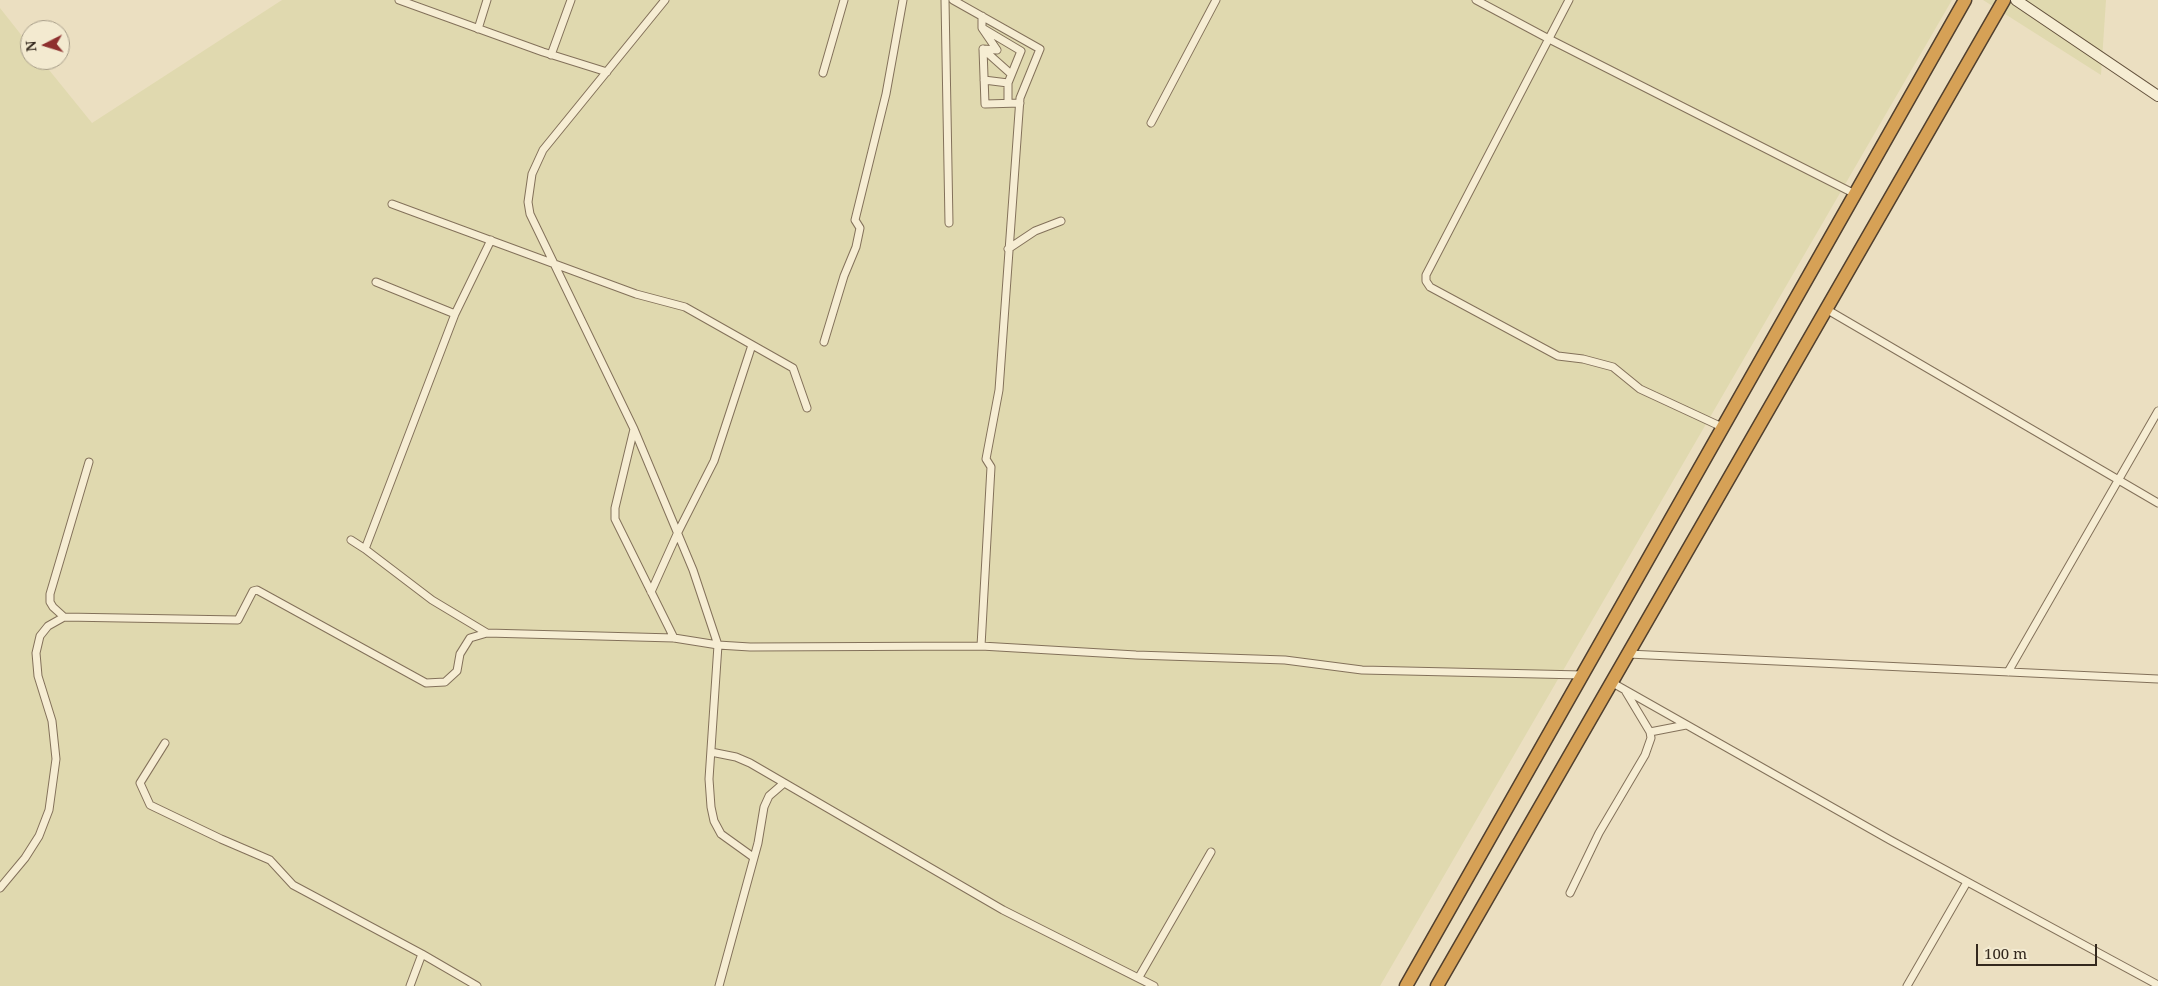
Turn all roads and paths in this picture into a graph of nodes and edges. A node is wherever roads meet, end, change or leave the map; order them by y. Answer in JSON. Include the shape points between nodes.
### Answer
{"nodes":[{"id":1,"x":399,"y":0,"type":"edge"},
{"id":2,"x":488,"y":0,"type":"edge"},
{"id":3,"x":571,"y":0,"type":"edge"},
{"id":4,"x":665,"y":0,"type":"edge"},
{"id":5,"x":844,"y":0,"type":"edge"},
{"id":6,"x":903,"y":0,"type":"edge"},
{"id":7,"x":945,"y":0,"type":"edge"},
{"id":8,"x":953,"y":0,"type":"edge"},
{"id":9,"x":1216,"y":0,"type":"edge"},
{"id":10,"x":1476,"y":0,"type":"edge"},
{"id":11,"x":1569,"y":0,"type":"edge"},
{"id":12,"x":1965,"y":0,"type":"edge"},
{"id":13,"x":2004,"y":0,"type":"edge"},
{"id":14,"x":2016,"y":0,"type":"edge"},
{"id":15,"x":982,"y":16,"type":"junction"},
{"id":16,"x":982,"y":28,"type":"junction"},
{"id":17,"x":478,"y":29,"type":"junction"},
{"id":18,"x":1549,"y":39,"type":"junction"},
{"id":19,"x":983,"y":49,"type":"junction"},
{"id":20,"x":551,"y":55,"type":"junction"},
{"id":21,"x":607,"y":72,"type":"junction"},
{"id":22,"x":823,"y":73,"type":"dead end"},
{"id":23,"x":1012,"y":74,"type":"junction"},
{"id":24,"x":984,"y":80,"type":"junction"},
{"id":25,"x":1008,"y":83,"type":"junction"},
{"id":26,"x":2158,"y":96,"type":"edge"},
{"id":27,"x":1008,"y":103,"type":"junction"},
{"id":28,"x":1020,"y":103,"type":"junction"},
{"id":29,"x":1151,"y":123,"type":"dead end"},
{"id":30,"x":1855,"y":194,"type":"junction"},
{"id":31,"x":392,"y":204,"type":"dead end"},
{"id":32,"x":1060,"y":222,"type":"dead end"},
{"id":33,"x":949,"y":223,"type":"dead end"},
{"id":34,"x":491,"y":240,"type":"junction"},
{"id":35,"x":1008,"y":249,"type":"junction"},
{"id":36,"x":554,"y":263,"type":"junction"},
{"id":37,"x":376,"y":282,"type":"dead end"},
{"id":38,"x":1826,"y":309,"type":"junction"},
{"id":39,"x":455,"y":314,"type":"junction"},
{"id":40,"x":824,"y":342,"type":"dead end"},
{"id":41,"x":752,"y":345,"type":"junction"},
{"id":42,"x":807,"y":408,"type":"dead end"},
{"id":43,"x":2158,"y":411,"type":"edge"},
{"id":44,"x":1722,"y":426,"type":"junction"},
{"id":45,"x":634,"y":429,"type":"junction"},
{"id":46,"x":89,"y":462,"type":"dead end"},
{"id":47,"x":2118,"y":480,"type":"junction"},
{"id":48,"x":2158,"y":503,"type":"edge"},
{"id":49,"x":678,"y":532,"type":"junction"},
{"id":50,"x":351,"y":540,"type":"dead end"},
{"id":51,"x":365,"y":548,"type":"junction"},
{"id":52,"x":651,"y":592,"type":"junction"},
{"id":53,"x":64,"y":617,"type":"junction"},
{"id":54,"x":487,"y":633,"type":"junction"},
{"id":55,"x":674,"y":638,"type":"junction"},
{"id":56,"x":718,"y":645,"type":"junction"},
{"id":57,"x":980,"y":646,"type":"junction"},
{"id":58,"x":1627,"y":654,"type":"junction"},
{"id":59,"x":2008,"y":672,"type":"junction"},
{"id":60,"x":1582,"y":675,"type":"junction"},
{"id":61,"x":2158,"y":679,"type":"edge"},
{"id":62,"x":1611,"y":682,"type":"junction"},
{"id":63,"x":1626,"y":691,"type":"junction"},
{"id":64,"x":1686,"y":725,"type":"junction"},
{"id":65,"x":1650,"y":732,"type":"junction"},
{"id":66,"x":165,"y":744,"type":"dead end"},
{"id":67,"x":711,"y":752,"type":"junction"},
{"id":68,"x":784,"y":783,"type":"junction"},
{"id":69,"x":1211,"y":852,"type":"dead end"},
{"id":70,"x":753,"y":857,"type":"junction"},
{"id":71,"x":1967,"y":882,"type":"junction"},
{"id":72,"x":0,"y":888,"type":"edge"},
{"id":73,"x":1570,"y":893,"type":"dead end"},
{"id":74,"x":422,"y":954,"type":"junction"},
{"id":75,"x":1139,"y":977,"type":"junction"},
{"id":76,"x":2153,"y":984,"type":"edge"},
{"id":77,"x":410,"y":986,"type":"edge"},
{"id":78,"x":477,"y":986,"type":"edge"},
{"id":79,"x":719,"y":986,"type":"edge"},
{"id":80,"x":1154,"y":986,"type":"edge"},
{"id":81,"x":1406,"y":986,"type":"edge"},
{"id":82,"x":1438,"y":986,"type":"edge"},
{"id":83,"x":1907,"y":986,"type":"edge"}],
"edges":[{"from":1,"to":17,"type":"street"},
{"from":2,"to":17,"type":"street"},
{"from":3,"to":20,"type":"street"},
{"from":4,"to":21,"type":"street"},
{"from":5,"to":22,"type":"street"},
{"from":6,"to":40,"type":"street","via":[[886,94],[855,220],[860,228],[856,247]]},
{"from":7,"to":33,"type":"street"},
{"from":8,"to":15,"type":"street"},
{"from":9,"to":29,"type":"street"},
{"from":10,"to":18,"type":"street"},
{"from":11,"to":18,"type":"street"},
{"from":12,"to":30,"type":"highway"},
{"from":13,"to":38,"type":"highway"},
{"from":14,"to":26,"type":"street"},
{"from":15,"to":16,"type":"street"},
{"from":15,"to":28,"type":"street","via":[[1040,49]]},
{"from":16,"to":19,"type":"street","via":[[997,50]]},
{"from":16,"to":23,"type":"street","via":[[1021,51]]},
{"from":17,"to":20,"type":"street"},
{"from":18,"to":30,"type":"street"},
{"from":18,"to":44,"type":"street","via":[[1426,275],[1426,281],[1430,288],[1558,356],[1613,366],[1640,389]]},
{"from":19,"to":23,"type":"street"},
{"from":19,"to":24,"type":"street"},
{"from":20,"to":21,"type":"street"},
{"from":21,"to":36,"type":"street","via":[[543,150],[532,174],[528,202],[530,214]]},
{"from":23,"to":25,"type":"street"},
{"from":24,"to":25,"type":"street"},
{"from":24,"to":27,"type":"street","via":[[985,104]]},
{"from":25,"to":27,"type":"street"},
{"from":27,"to":28,"type":"street"},
{"from":28,"to":35,"type":"street"},
{"from":30,"to":44,"type":"highway"},
{"from":31,"to":34,"type":"street"},
{"from":32,"to":35,"type":"street","via":[[1036,231]]},
{"from":34,"to":36,"type":"street"},
{"from":34,"to":39,"type":"street"},
{"from":35,"to":57,"type":"street","via":[[999,390],[986,459],[990,467]]},
{"from":36,"to":41,"type":"street","via":[[636,294],[685,307]]},
{"from":36,"to":45,"type":"street"},
{"from":37,"to":39,"type":"street"},
{"from":38,"to":47,"type":"street"},
{"from":38,"to":58,"type":"highway"},
{"from":39,"to":51,"type":"street"},
{"from":41,"to":42,"type":"street","via":[[793,368]]},
{"from":41,"to":49,"type":"street","via":[[714,461]]},
{"from":43,"to":47,"type":"street"},
{"from":44,"to":60,"type":"highway"},
{"from":45,"to":49,"type":"street"},
{"from":45,"to":52,"type":"street","via":[[615,520]]},
{"from":46,"to":53,"type":"street","via":[[50,594],[53,608]]},
{"from":47,"to":48,"type":"street"},
{"from":47,"to":59,"type":"street"},
{"from":49,"to":52,"type":"street"},
{"from":49,"to":56,"type":"street"},
{"from":50,"to":51,"type":"street"},
{"from":51,"to":54,"type":"street","via":[[432,600]]},
{"from":52,"to":55,"type":"street"},
{"from":53,"to":54,"type":"street","via":[[238,620],[253,591],[257,590],[426,683],[445,682],[457,671],[460,654],[470,638]]},
{"from":53,"to":72,"type":"street","via":[[48,626],[40,636],[36,653],[38,676],[52,721],[56,760],[50,810],[25,858]]},
{"from":54,"to":55,"type":"street"},
{"from":55,"to":56,"type":"street"},
{"from":56,"to":57,"type":"street"},
{"from":56,"to":67,"type":"street"},
{"from":57,"to":60,"type":"street","via":[[1285,660],[1362,670]]},
{"from":58,"to":59,"type":"street"},
{"from":58,"to":62,"type":"highway"},
{"from":59,"to":61,"type":"street"},
{"from":60,"to":81,"type":"highway"},
{"from":62,"to":63,"type":"street"},
{"from":62,"to":82,"type":"highway"},
{"from":63,"to":64,"type":"street"},
{"from":63,"to":65,"type":"street"},
{"from":64,"to":65,"type":"street"},
{"from":64,"to":71,"type":"street"},
{"from":65,"to":73,"type":"street","via":[[1644,755],[1599,833]]},
{"from":66,"to":74,"type":"street","via":[[140,783],[150,805],[270,860],[293,885]]},
{"from":67,"to":68,"type":"street","via":[[736,757]]},
{"from":67,"to":70,"type":"street","via":[[711,807],[717,828]]},
{"from":68,"to":70,"type":"street","via":[[769,796],[764,807]]},
{"from":68,"to":75,"type":"street","via":[[1003,910]]},
{"from":69,"to":75,"type":"street"},
{"from":70,"to":79,"type":"street"},
{"from":71,"to":76,"type":"street"},
{"from":71,"to":83,"type":"street"},
{"from":74,"to":77,"type":"street"},
{"from":74,"to":78,"type":"street"},
{"from":75,"to":80,"type":"street"}]}
